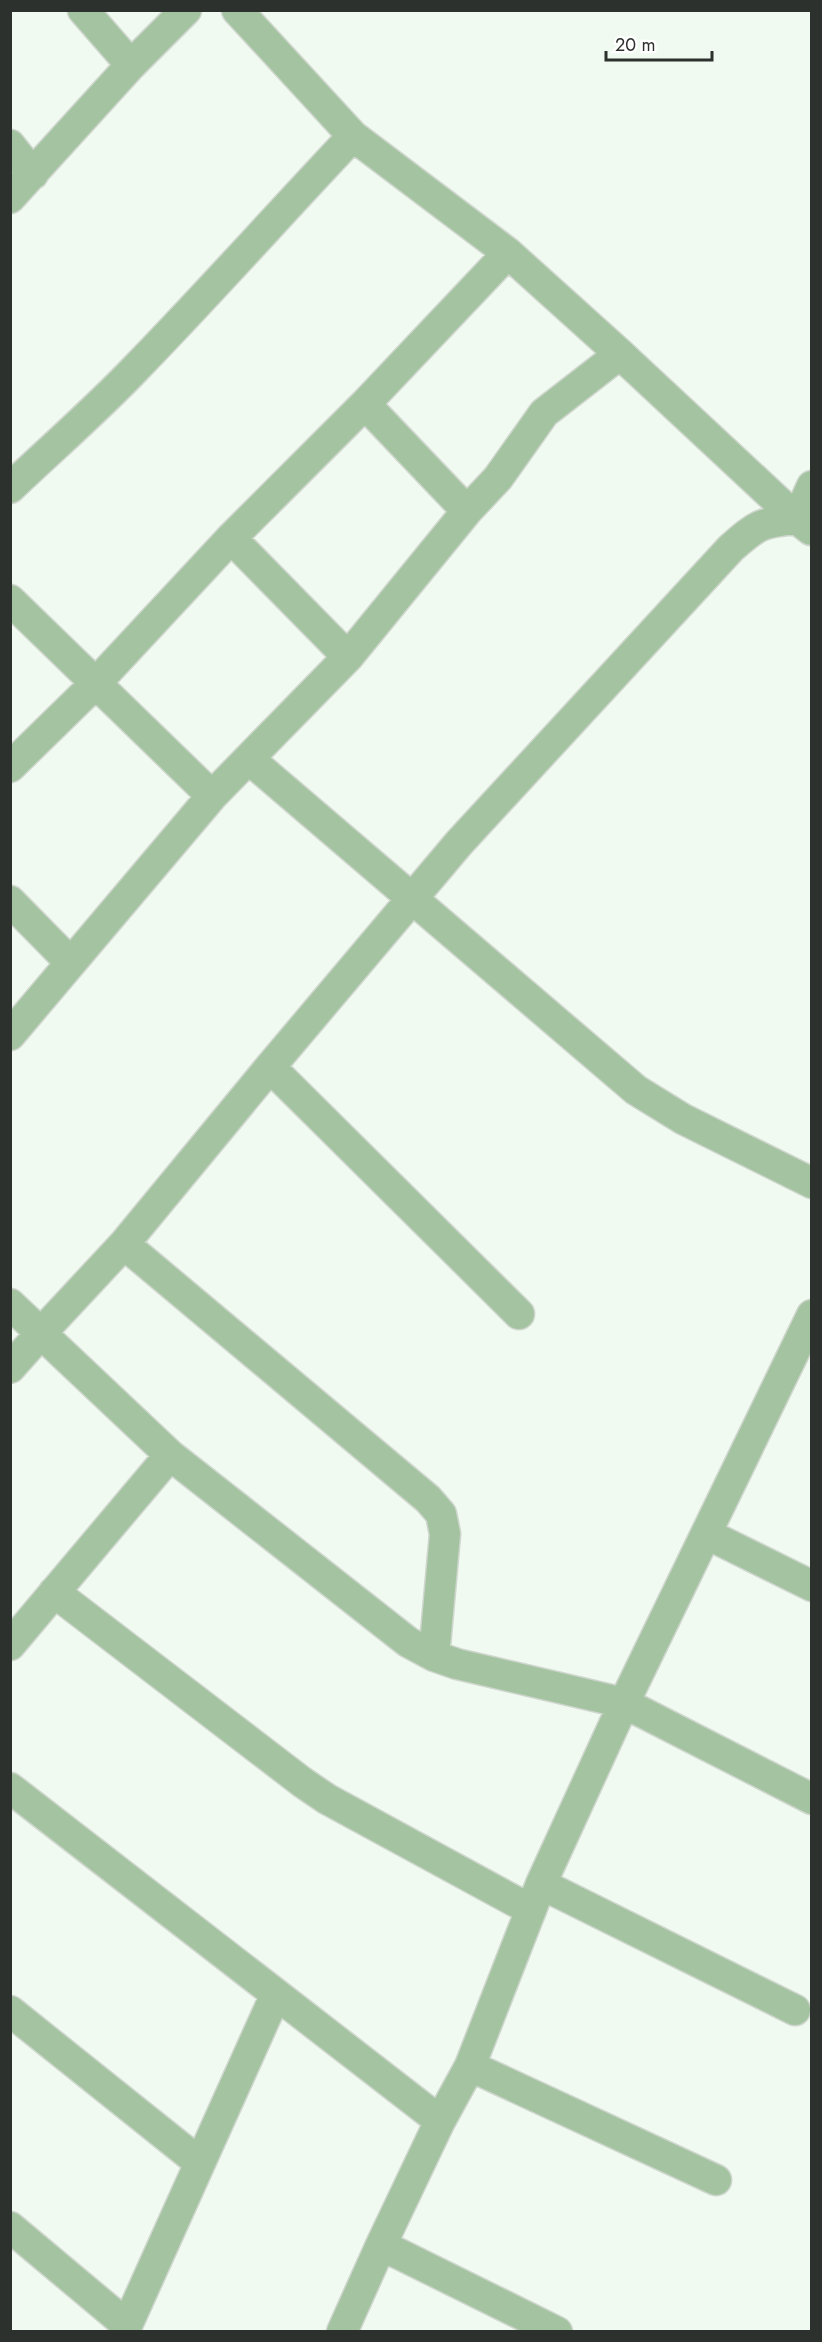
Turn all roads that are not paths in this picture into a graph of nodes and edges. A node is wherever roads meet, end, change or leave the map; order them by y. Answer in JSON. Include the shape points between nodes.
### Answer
{"nodes":[{"id":1,"x":83,"y":10,"type":"edge"},
{"id":2,"x":186,"y":10,"type":"edge"},
{"id":3,"x":237,"y":10,"type":"edge"},
{"id":4,"x":131,"y":65,"type":"junction"},
{"id":5,"x":353,"y":136,"type":"junction"},
{"id":6,"x":10,"y":145,"type":"edge"},
{"id":7,"x":33,"y":174,"type":"junction"},
{"id":8,"x":10,"y":198,"type":"edge"},
{"id":9,"x":508,"y":253,"type":"junction"},
{"id":10,"x":620,"y":354,"type":"junction"},
{"id":11,"x":366,"y":404,"type":"junction"},
{"id":12,"x":812,"y":486,"type":"edge"},
{"id":13,"x":10,"y":488,"type":"edge"},
{"id":14,"x":467,"y":511,"type":"junction"},
{"id":15,"x":804,"y":525,"type":"edge"},
{"id":16,"x":231,"y":538,"type":"junction"},
{"id":17,"x":10,"y":600,"type":"edge"},
{"id":18,"x":348,"y":657,"type":"junction"},
{"id":19,"x":96,"y":683,"type":"junction"},
{"id":20,"x":249,"y":759,"type":"junction"},
{"id":21,"x":10,"y":767,"type":"edge"},
{"id":22,"x":212,"y":796,"type":"junction"},
{"id":23,"x":412,"y":897,"type":"junction"},
{"id":24,"x":10,"y":901,"type":"edge"},
{"id":25,"x":72,"y":963,"type":"junction"},
{"id":26,"x":10,"y":1035,"type":"edge"},
{"id":27,"x":270,"y":1067,"type":"junction"},
{"id":28,"x":812,"y":1183,"type":"edge"},
{"id":29,"x":124,"y":1244,"type":"junction"},
{"id":30,"x":10,"y":1304,"type":"edge"},
{"id":31,"x":519,"y":1314,"type":"dead end"},
{"id":32,"x":812,"y":1315,"type":"edge"},
{"id":33,"x":42,"y":1332,"type":"junction"},
{"id":34,"x":10,"y":1368,"type":"edge"},
{"id":35,"x":170,"y":1455,"type":"junction"},
{"id":36,"x":707,"y":1534,"type":"junction"},
{"id":37,"x":812,"y":1586,"type":"edge"},
{"id":38,"x":54,"y":1592,"type":"junction"},
{"id":39,"x":10,"y":1645,"type":"edge"},
{"id":40,"x":434,"y":1656,"type":"junction"},
{"id":41,"x":624,"y":1703,"type":"junction"},
{"id":42,"x":10,"y":1788,"type":"edge"},
{"id":43,"x":812,"y":1799,"type":"edge"},
{"id":44,"x":536,"y":1897,"type":"junction"},
{"id":45,"x":276,"y":1994,"type":"junction"},
{"id":46,"x":795,"y":2010,"type":"dead end"},
{"id":47,"x":10,"y":2011,"type":"edge"},
{"id":48,"x":470,"y":2066,"type":"junction"},
{"id":49,"x":440,"y":2121,"type":"junction"},
{"id":50,"x":200,"y":2163,"type":"junction"},
{"id":51,"x":716,"y":2180,"type":"dead end"},
{"id":52,"x":10,"y":2227,"type":"edge"},
{"id":53,"x":381,"y":2245,"type":"junction"},
{"id":54,"x":126,"y":2328,"type":"edge"},
{"id":55,"x":342,"y":2331,"type":"edge"},
{"id":56,"x":557,"y":2331,"type":"edge"}],
"edges":[{"from":1,"to":4,"type":"street"},
{"from":2,"to":4,"type":"street"},
{"from":3,"to":5,"type":"street"},
{"from":4,"to":7,"type":"street"},
{"from":5,"to":9,"type":"street"},
{"from":5,"to":13,"type":"street","via":[[141,363]]},
{"from":6,"to":7,"type":"street"},
{"from":7,"to":8,"type":"street"},
{"from":9,"to":10,"type":"street"},
{"from":9,"to":11,"type":"street"},
{"from":10,"to":14,"type":"street","via":[[544,413],[498,478]]},
{"from":10,"to":15,"type":"street"},
{"from":11,"to":14,"type":"street"},
{"from":11,"to":16,"type":"street"},
{"from":12,"to":15,"type":"street"},
{"from":14,"to":18,"type":"street"},
{"from":15,"to":23,"type":"street","via":[[768,521],[730,548]]},
{"from":16,"to":18,"type":"street"},
{"from":16,"to":19,"type":"street"},
{"from":17,"to":19,"type":"street"},
{"from":18,"to":20,"type":"street"},
{"from":19,"to":21,"type":"street"},
{"from":19,"to":22,"type":"street"},
{"from":20,"to":22,"type":"street"},
{"from":20,"to":23,"type":"street"},
{"from":22,"to":25,"type":"street"},
{"from":23,"to":27,"type":"street"},
{"from":23,"to":28,"type":"street","via":[[636,1090],[683,1119]]},
{"from":24,"to":25,"type":"street"},
{"from":25,"to":26,"type":"street"},
{"from":27,"to":29,"type":"street"},
{"from":27,"to":31,"type":"street"},
{"from":29,"to":33,"type":"street"},
{"from":29,"to":40,"type":"street","via":[[441,1514],[445,1534]]},
{"from":30,"to":33,"type":"street"},
{"from":32,"to":36,"type":"street"},
{"from":33,"to":34,"type":"street"},
{"from":33,"to":35,"type":"street"},
{"from":35,"to":38,"type":"street"},
{"from":35,"to":40,"type":"street","via":[[408,1642]]},
{"from":36,"to":37,"type":"street"},
{"from":36,"to":41,"type":"street"},
{"from":38,"to":39,"type":"street"},
{"from":38,"to":44,"type":"street","via":[[327,1799]]},
{"from":40,"to":41,"type":"street"},
{"from":41,"to":43,"type":"street"},
{"from":41,"to":44,"type":"street"},
{"from":42,"to":45,"type":"street"},
{"from":44,"to":46,"type":"street"},
{"from":44,"to":48,"type":"street"},
{"from":45,"to":49,"type":"street"},
{"from":45,"to":50,"type":"street"},
{"from":47,"to":50,"type":"street"},
{"from":48,"to":49,"type":"street"},
{"from":48,"to":51,"type":"street"},
{"from":49,"to":53,"type":"street"},
{"from":50,"to":54,"type":"street"},
{"from":52,"to":54,"type":"street"},
{"from":53,"to":55,"type":"street"},
{"from":53,"to":56,"type":"street"}]}
